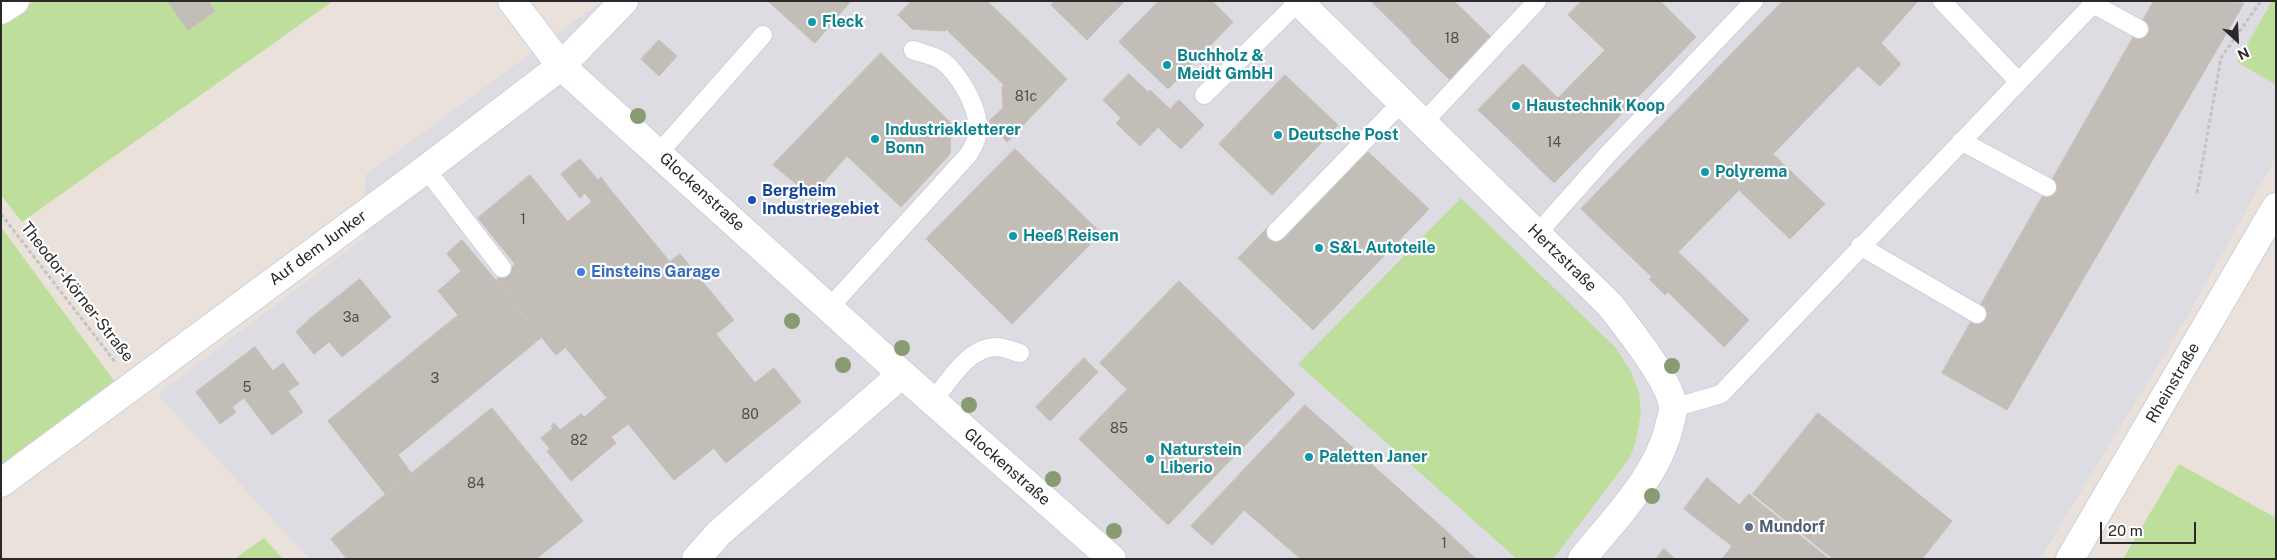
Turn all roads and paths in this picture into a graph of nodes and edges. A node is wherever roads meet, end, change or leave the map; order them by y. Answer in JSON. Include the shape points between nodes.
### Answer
{"nodes":[{"id":1,"x":15,"y":1,"type":"edge"},
{"id":2,"x":512,"y":1,"type":"edge"},
{"id":3,"x":624,"y":1,"type":"edge"},
{"id":4,"x":1537,"y":1,"type":"edge"},
{"id":5,"x":1754,"y":1,"type":"edge"},
{"id":6,"x":1942,"y":1,"type":"edge"},
{"id":7,"x":2261,"y":1,"type":"edge"},
{"id":8,"x":1298,"y":2,"type":"edge"},
{"id":9,"x":1,"y":10,"type":"edge"},
{"id":10,"x":2138,"y":29,"type":"dead end"},
{"id":11,"x":763,"y":35,"type":"dead end"},
{"id":12,"x":913,"y":50,"type":"dead end"},
{"id":13,"x":561,"y":66,"type":"junction"},
{"id":14,"x":2019,"y":82,"type":"junction"},
{"id":15,"x":1204,"y":94,"type":"dead end"},
{"id":16,"x":1402,"y":102,"type":"junction"},
{"id":17,"x":1422,"y":123,"type":"junction"},
{"id":18,"x":1961,"y":141,"type":"junction"},
{"id":19,"x":660,"y":154,"type":"junction"},
{"id":20,"x":426,"y":169,"type":"junction"},
{"id":21,"x":2047,"y":186,"type":"dead end"},
{"id":22,"x":2197,"y":192,"type":"dead end"},
{"id":23,"x":2276,"y":207,"type":"edge"},
{"id":24,"x":1,"y":214,"type":"edge"},
{"id":25,"x":1276,"y":232,"type":"dead end"},
{"id":26,"x":1537,"y":234,"type":"junction"},
{"id":27,"x":1860,"y":246,"type":"junction"},
{"id":28,"x":502,"y":268,"type":"dead end"},
{"id":29,"x":829,"y":308,"type":"junction"},
{"id":30,"x":1977,"y":314,"type":"dead end"},
{"id":31,"x":1020,"y":353,"type":"dead end"},
{"id":32,"x":902,"y":374,"type":"junction"},
{"id":33,"x":132,"y":384,"type":"junction"},
{"id":34,"x":933,"y":401,"type":"junction"},
{"id":35,"x":1673,"y":408,"type":"junction"},
{"id":36,"x":1,"y":483,"type":"edge"},
{"id":37,"x":696,"y":559,"type":"edge"},
{"id":38,"x":1112,"y":559,"type":"edge"},
{"id":39,"x":1582,"y":559,"type":"edge"},
{"id":40,"x":2070,"y":559,"type":"edge"}],
"edges":[{"from":1,"to":9,"type":"street"},
{"from":2,"to":13,"type":"street","name":"Glockenstraße"},
{"from":3,"to":13,"type":"street","name":"Auf dem Junker"},
{"from":4,"to":17,"type":"lane"},
{"from":5,"to":26,"type":"lane","via":[[1609,153]]},
{"from":6,"to":14,"type":"lane"},
{"from":7,"to":22,"type":"path","via":[[2221,58]]},
{"from":8,"to":15,"type":"lane"},
{"from":8,"to":16,"type":"street","name":"Hertzstraße"},
{"from":10,"to":14,"type":"lane","via":[[2093,4]]},
{"from":11,"to":19,"type":"lane"},
{"from":12,"to":29,"type":"lane","via":[[940,59],[960,81],[972,100],[978,135],[969,154]]},
{"from":13,"to":19,"type":"street","name":"Glockenstraße"},
{"from":13,"to":20,"type":"street","name":"Auf dem Junker"},
{"from":14,"to":18,"type":"lane"},
{"from":16,"to":17,"type":"street","name":"Hertzstraße"},
{"from":16,"to":25,"type":"lane"},
{"from":17,"to":26,"type":"street","name":"Hertzstraße"},
{"from":18,"to":21,"type":"lane"},
{"from":18,"to":27,"type":"lane"},
{"from":19,"to":29,"type":"street","name":"Glockenstraße"},
{"from":20,"to":28,"type":"lane"},
{"from":20,"to":33,"type":"street","name":"Auf dem Junker"},
{"from":23,"to":40,"type":"street","name":"Rheinstraße"},
{"from":24,"to":33,"type":"path","name":"Theodor-Körner-Straße"},
{"from":26,"to":35,"type":"street","name":"Hertzstraße","via":[[1610,305],[1645,350],[1667,389]]},
{"from":27,"to":30,"type":"lane"},
{"from":27,"to":35,"type":"lane","via":[[1721,394]]},
{"from":29,"to":32,"type":"street","name":"Glockenstraße"},
{"from":31,"to":34,"type":"lane","via":[[998,347],[982,349],[967,360]]},
{"from":32,"to":34,"type":"street","name":"Glockenstraße"},
{"from":32,"to":37,"type":"street","via":[[719,533]]},
{"from":33,"to":36,"type":"street","name":"Auf dem Junker"},
{"from":34,"to":38,"type":"street","name":"Glockenstraße"},
{"from":35,"to":39,"type":"street","via":[[1667,438],[1657,460],[1627,504]]}]}
